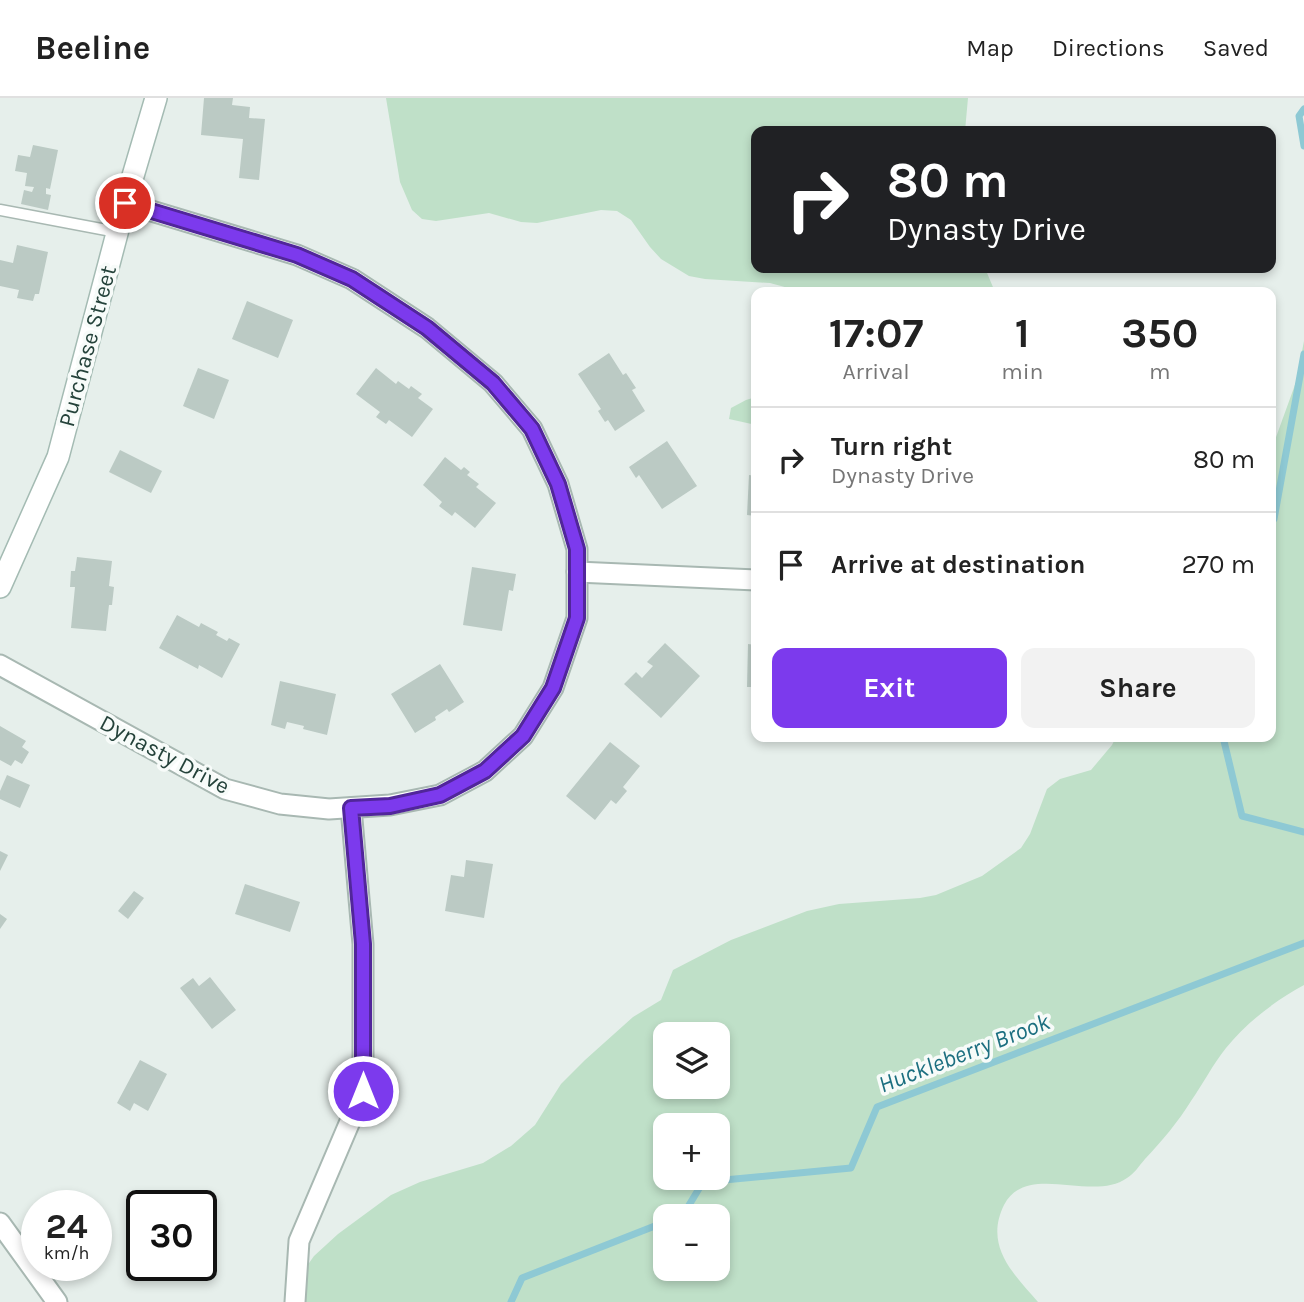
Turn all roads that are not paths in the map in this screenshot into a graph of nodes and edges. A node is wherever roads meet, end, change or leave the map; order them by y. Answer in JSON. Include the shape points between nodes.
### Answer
{"nodes":[{"id":1,"x":156,"y":98,"type":"edge"},
{"id":2,"x":125,"y":203,"type":"junction"},
{"id":3,"x":0,"y":210,"type":"edge"},
{"id":4,"x":117,"y":232,"type":"junction"},
{"id":5,"x":577,"y":572,"type":"junction"},
{"id":6,"x":751,"y":580,"type":"edge"},
{"id":7,"x":0,"y":587,"type":"edge"},
{"id":8,"x":0,"y":665,"type":"edge"},
{"id":9,"x":351,"y":808,"type":"junction"},
{"id":10,"x":0,"y":1223,"type":"edge"},
{"id":11,"x":57,"y":1302,"type":"edge"},
{"id":12,"x":295,"y":1302,"type":"edge"}],
"edges":[{"from":1,"to":2,"type":"main road","name":"Purchase Street"},
{"from":2,"to":4,"type":"main road","name":"Purchase Street"},
{"from":2,"to":5,"type":"street","name":"Dynasty Drive","via":[[297,255],[352,279],[436,336],[493,383],[532,429],[558,484],[577,549]]},
{"from":3,"to":4,"type":"lane"},
{"from":4,"to":7,"type":"main road","name":"Purchase Street","via":[[58,457]]},
{"from":5,"to":6,"type":"street"},
{"from":5,"to":9,"type":"street","name":"Dynasty Drive","via":[[577,618],[553,688],[523,736],[485,771],[440,795],[390,806]]},
{"from":8,"to":9,"type":"street","name":"Dynasty Drive","via":[[225,789],[280,804]]},
{"from":9,"to":12,"type":"street","via":[[363,944],[363,1091],[299,1241]]},
{"from":10,"to":11,"type":"street"}]}
